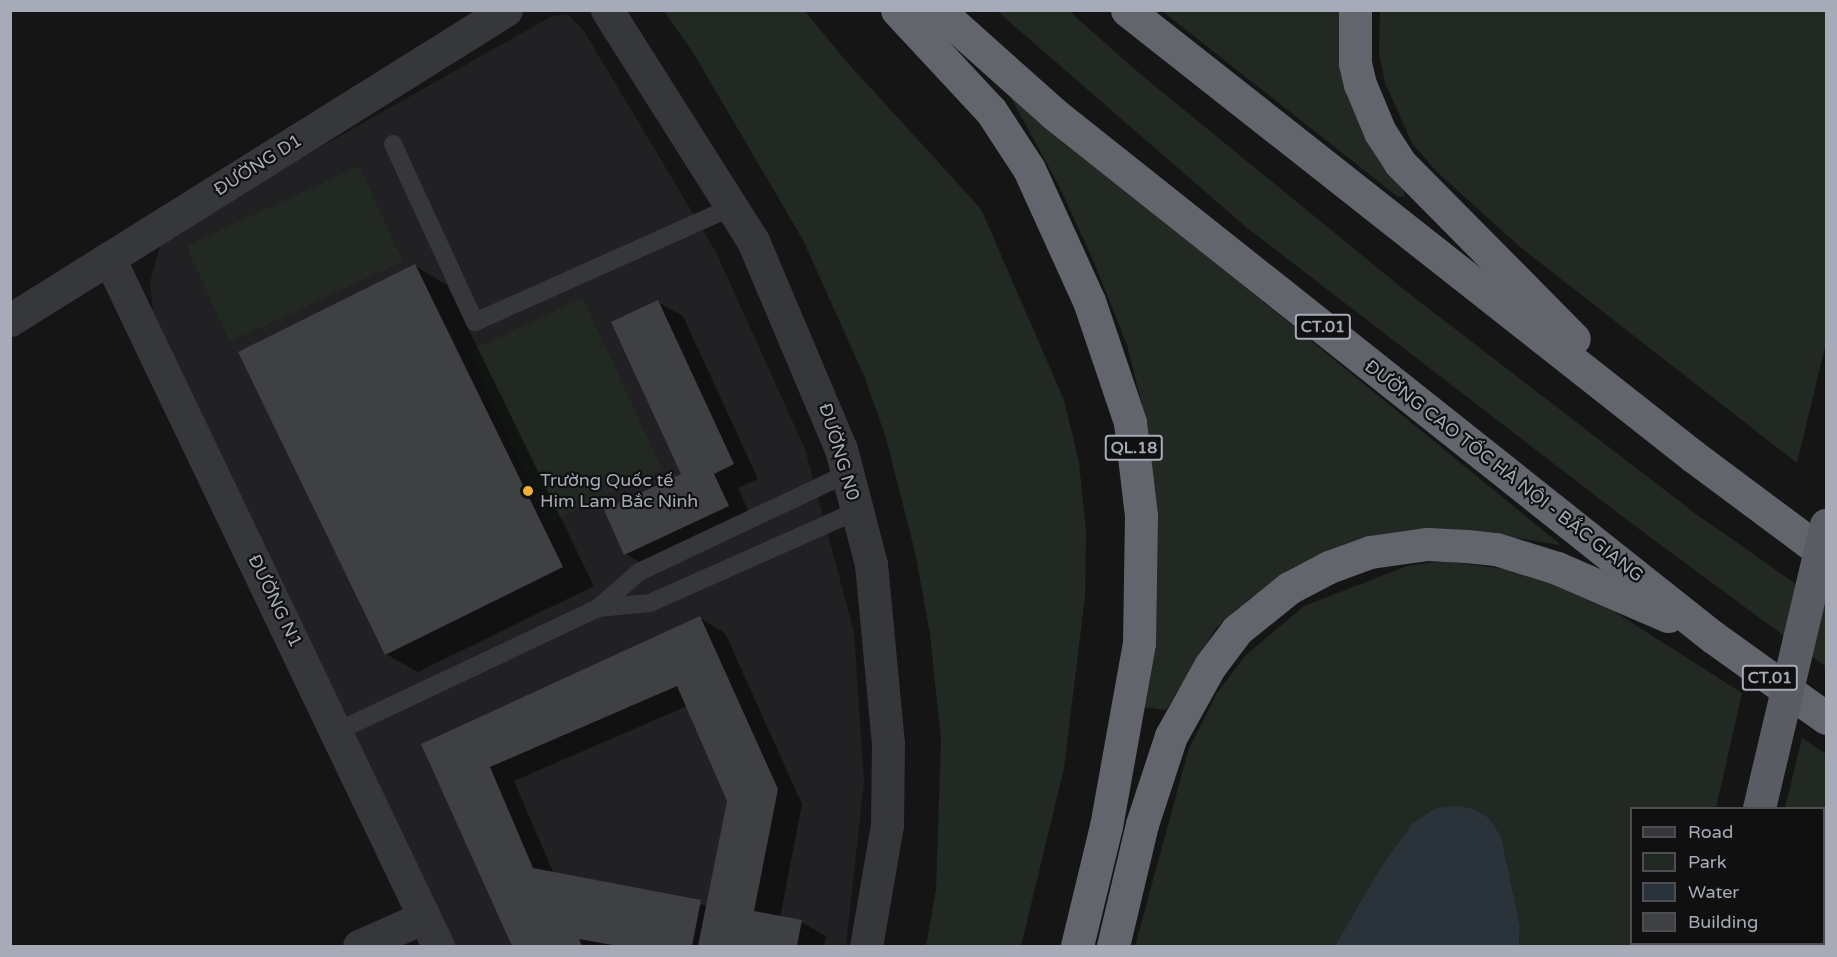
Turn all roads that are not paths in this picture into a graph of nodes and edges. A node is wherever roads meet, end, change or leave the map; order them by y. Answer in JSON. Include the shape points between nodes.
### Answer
{"nodes":[{"id":1,"x":506,"y":10,"type":"edge"},
{"id":2,"x":607,"y":10,"type":"edge"},
{"id":3,"x":897,"y":10,"type":"edge"},
{"id":4,"x":938,"y":10,"type":"edge"},
{"id":5,"x":1127,"y":10,"type":"edge"},
{"id":6,"x":1355,"y":10,"type":"edge"},
{"id":7,"x":393,"y":144,"type":"dead end"},
{"id":8,"x":734,"y":206,"type":"junction"},
{"id":9,"x":109,"y":258,"type":"junction"},
{"id":10,"x":10,"y":320,"type":"edge"},
{"id":11,"x":1693,"y":456,"type":"junction"},
{"id":12,"x":848,"y":473,"type":"junction"},
{"id":13,"x":857,"y":511,"type":"junction"},
{"id":14,"x":1773,"y":518,"type":"junction"},
{"id":15,"x":1827,"y":525,"type":"edge"},
{"id":16,"x":1827,"y":550,"type":"edge"},
{"id":17,"x":1827,"y":555,"type":"edge"},
{"id":18,"x":598,"y":608,"type":"junction"},
{"id":19,"x":1713,"y":637,"type":"junction"},
{"id":20,"x":1827,"y":718,"type":"edge"},
{"id":21,"x":338,"y":731,"type":"junction"},
{"id":22,"x":1759,"y":807,"type":"edge"},
{"id":23,"x":424,"y":917,"type":"junction"},
{"id":24,"x":359,"y":946,"type":"edge"},
{"id":25,"x":438,"y":946,"type":"edge"},
{"id":26,"x":866,"y":946,"type":"edge"},
{"id":27,"x":1077,"y":946,"type":"edge"},
{"id":28,"x":1113,"y":946,"type":"edge"}],
"edges":[{"from":1,"to":9,"type":"street","name":"ĐƯỜNG D1"},
{"from":2,"to":8,"type":"street","name":"ĐƯỜNG N0"},
{"from":3,"to":27,"type":"highway","number":"QL.18","via":[[991,111],[1029,169],[1093,310],[1130,422],[1141,515],[1139,643],[1106,826]]},
{"from":4,"to":19,"type":"highway","name":"ĐƯỜNG CAO TỐC HÀ NỘI - BẮC GIANG","number":"CT.01","via":[[1053,113]]},
{"from":5,"to":11,"type":"highway"},
{"from":6,"to":11,"type":"highway","via":[[1355,63],[1360,84],[1380,132],[1400,163],[1452,220]]},
{"from":7,"to":8,"type":"lane","via":[[475,322]]},
{"from":8,"to":12,"type":"street","name":"ĐƯỜNG N0","via":[[819,390]]},
{"from":9,"to":10,"type":"street","name":"ĐƯỜNG D1"},
{"from":9,"to":21,"type":"street","name":"ĐƯỜNG N1"},
{"from":11,"to":14,"type":"highway"},
{"from":12,"to":13,"type":"street","name":"ĐƯỜNG N0"},
{"from":12,"to":18,"type":"lane","via":[[639,572]]},
{"from":13,"to":18,"type":"lane","via":[[650,603]]},
{"from":13,"to":26,"type":"street","name":"ĐƯỜNG N0","via":[[871,564],[888,743],[887,825]]},
{"from":14,"to":16,"type":"highway"},
{"from":14,"to":17,"type":"highway"},
{"from":15,"to":22,"type":"highway","bridge":true},
{"from":18,"to":21,"type":"lane"},
{"from":19,"to":20,"type":"highway","name":"ĐƯỜNG CAO TỐC HÀ NỘI - BẮC GIANG","number":"CT.01"},
{"from":19,"to":28,"type":"highway","via":[[1557,568],[1496,549],[1428,544],[1397,547],[1349,558],[1307,578],[1270,600],[1237,630],[1183,713],[1151,794]]},
{"from":21,"to":23,"type":"street","name":"ĐƯỜNG N1"},
{"from":23,"to":24,"type":"street"},
{"from":23,"to":25,"type":"street","name":"ĐƯỜNG N1"}]}
